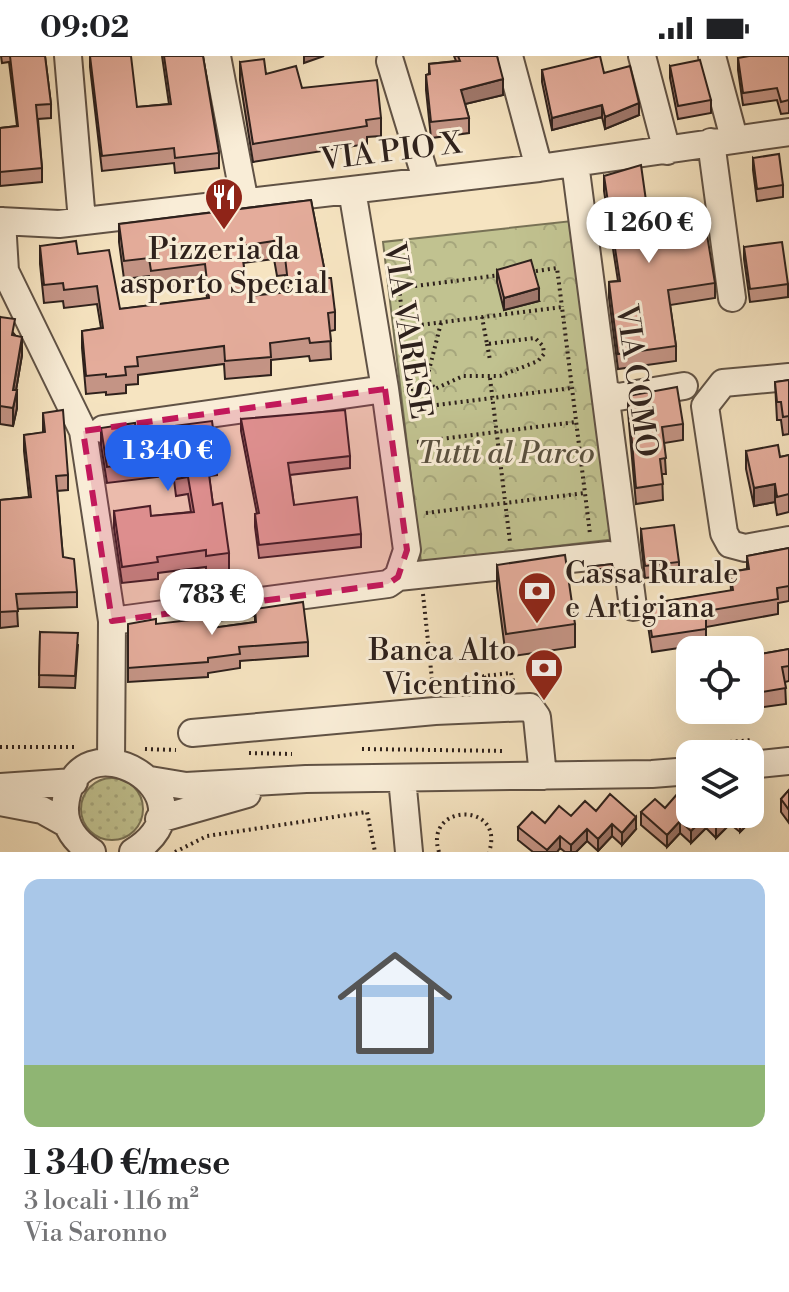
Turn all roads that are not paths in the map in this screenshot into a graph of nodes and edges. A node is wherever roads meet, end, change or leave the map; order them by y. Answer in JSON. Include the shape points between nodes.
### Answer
{"nodes":[{"id":1,"x":68,"y":56,"type":"edge"},
{"id":2,"x":217,"y":56,"type":"edge"},
{"id":3,"x":509,"y":56,"type":"edge"},
{"id":4,"x":642,"y":56,"type":"edge"},
{"id":5,"x":712,"y":56,"type":"edge"},
{"id":6,"x":390,"y":61,"type":"dead end"},
{"id":7,"x":789,"y":132,"type":"edge"},
{"id":8,"x":723,"y":140,"type":"junction"},
{"id":9,"x":667,"y":151,"type":"junction"},
{"id":10,"x":575,"y":163,"type":"junction"},
{"id":11,"x":539,"y":168,"type":"junction"},
{"id":12,"x":426,"y":179,"type":"junction"},
{"id":13,"x":352,"y":190,"type":"junction"},
{"id":14,"x":245,"y":203,"type":"junction"},
{"id":15,"x":1,"y":221,"type":"edge"},
{"id":16,"x":82,"y":221,"type":"junction"},
{"id":17,"x":732,"y":298,"type":"dead end"},
{"id":18,"x":789,"y":377,"type":"edge"},
{"id":19,"x":684,"y":386,"type":"dead end"},
{"id":20,"x":385,"y":389,"type":"junction"},
{"id":21,"x":605,"y":393,"type":"junction"},
{"id":22,"x":83,"y":431,"type":"junction"},
{"id":23,"x":789,"y":540,"type":"edge"},
{"id":24,"x":609,"y":555,"type":"dead end"},
{"id":25,"x":410,"y":577,"type":"junction"},
{"id":26,"x":633,"y":607,"type":"dead end"},
{"id":27,"x":112,"y":621,"type":"junction"},
{"id":28,"x":191,"y":742,"type":"road end"},
{"id":29,"x":112,"y":755,"type":"junction"},
{"id":30,"x":676,"y":760,"type":"edge"},
{"id":31,"x":789,"y":761,"type":"edge"},
{"id":32,"x":764,"y":764,"type":"edge"},
{"id":33,"x":303,"y":767,"type":"junction"},
{"id":34,"x":543,"y":776,"type":"junction"},
{"id":35,"x":402,"y":778,"type":"junction"},
{"id":36,"x":150,"y":780,"type":"junction"},
{"id":37,"x":74,"y":782,"type":"junction"},
{"id":38,"x":0,"y":787,"type":"edge"},
{"id":39,"x":0,"y":802,"type":"edge"},
{"id":40,"x":159,"y":819,"type":"junction"},
{"id":41,"x":67,"y":824,"type":"junction"},
{"id":42,"x":92,"y":852,"type":"edge"},
{"id":43,"x":133,"y":852,"type":"edge"},
{"id":44,"x":409,"y":852,"type":"edge"}],
"edges":[{"from":1,"to":16,"type":"street"},
{"from":2,"to":14,"type":"street"},
{"from":3,"to":11,"type":"street"},
{"from":4,"to":9,"type":"street"},
{"from":5,"to":8,"type":"street"},
{"from":6,"to":12,"type":"street"},
{"from":7,"to":8,"type":"street","name":"VIA PIO X"},
{"from":8,"to":9,"type":"street","name":"VIA PIO X"},
{"from":8,"to":17,"type":"street"},
{"from":9,"to":10,"type":"street","name":"VIA PIO X"},
{"from":10,"to":11,"type":"street","name":"VIA PIO X"},
{"from":10,"to":21,"type":"street","name":"VIA COMO"},
{"from":11,"to":12,"type":"street","name":"VIA PIO X"},
{"from":12,"to":13,"type":"street","name":"VIA PIO X"},
{"from":13,"to":14,"type":"street","name":"VIA PIO X"},
{"from":13,"to":20,"type":"street","name":"VIA VARESE"},
{"from":14,"to":16,"type":"street","name":"VIA PIO X"},
{"from":15,"to":16,"type":"street","name":"VIA PIO X"},
{"from":15,"to":22,"type":"street","via":[[5,271]]},
{"from":18,"to":23,"type":"street","via":[[723,383],[705,406],[730,544],[745,548]]},
{"from":19,"to":21,"type":"street","via":[[618,397]]},
{"from":20,"to":22,"type":"street"},
{"from":20,"to":25,"type":"street","name":"VIA VARESE"},
{"from":21,"to":26,"type":"street","name":"VIA COMO"},
{"from":22,"to":27,"type":"street"},
{"from":24,"to":25,"type":"street"},
{"from":25,"to":27,"type":"street"},
{"from":27,"to":29,"type":"street"},
{"from":28,"to":34,"type":"street","via":[[435,711],[530,707],[537,717]]},
{"from":29,"to":36,"type":"street"},
{"from":29,"to":37,"type":"street"},
{"from":30,"to":34,"type":"street"},
{"from":31,"to":32,"type":"street"},
{"from":33,"to":35,"type":"street"},
{"from":33,"to":36,"type":"street","via":[[186,786]]},
{"from":33,"to":40,"type":"street"},
{"from":34,"to":35,"type":"street"},
{"from":35,"to":44,"type":"street"},
{"from":36,"to":40,"type":"street","via":[[160,805]]},
{"from":37,"to":38,"type":"street"},
{"from":37,"to":41,"type":"street","via":[[66,802]]},
{"from":39,"to":41,"type":"street","via":[[42,810]]},
{"from":40,"to":43,"type":"street"},
{"from":41,"to":42,"type":"street"}]}
